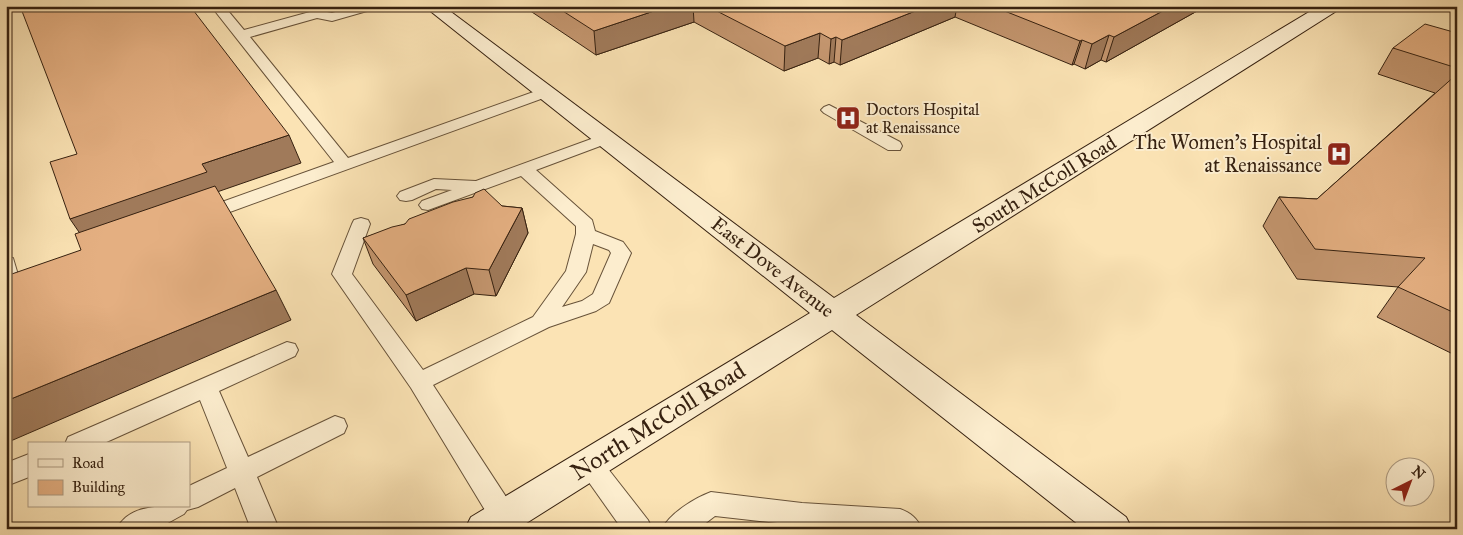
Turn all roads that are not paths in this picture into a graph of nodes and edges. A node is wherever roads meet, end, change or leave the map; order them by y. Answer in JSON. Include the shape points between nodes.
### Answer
{"nodes":[{"id":1,"x":217,"y":6,"type":"edge"},
{"id":2,"x":370,"y":6,"type":"edge"},
{"id":3,"x":432,"y":6,"type":"edge"},
{"id":4,"x":1332,"y":6,"type":"edge"},
{"id":5,"x":321,"y":10,"type":"edge"},
{"id":6,"x":241,"y":35,"type":"junction"},
{"id":7,"x":544,"y":93,"type":"junction"},
{"id":8,"x":829,"y":110,"type":"dead end"},
{"id":9,"x":605,"y":139,"type":"junction"},
{"id":10,"x":894,"y":146,"type":"dead end"},
{"id":11,"x":344,"y":164,"type":"junction"},
{"id":12,"x":524,"y":169,"type":"junction"},
{"id":13,"x":480,"y":186,"type":"junction"},
{"id":14,"x":470,"y":207,"type":"edge"},
{"id":15,"x":185,"y":221,"type":"edge"},
{"id":16,"x":586,"y":234,"type":"junction"},
{"id":17,"x":365,"y":235,"type":"edge"},
{"id":18,"x":6,"y":263,"type":"edge"},
{"id":19,"x":15,"y":283,"type":"edge"},
{"id":20,"x":832,"y":314,"type":"junction"},
{"id":21,"x":541,"y":322,"type":"junction"},
{"id":22,"x":287,"y":350,"type":"dead end"},
{"id":23,"x":419,"y":382,"type":"junction"},
{"id":24,"x":206,"y":387,"type":"junction"},
{"id":25,"x":335,"y":426,"type":"dead end"},
{"id":26,"x":82,"y":442,"type":"edge"},
{"id":27,"x":589,"y":464,"type":"junction"},
{"id":28,"x":28,"y":465,"type":"edge"},
{"id":29,"x":242,"y":472,"type":"junction"},
{"id":30,"x":6,"y":475,"type":"edge"},
{"id":31,"x":190,"y":498,"type":"edge"},
{"id":32,"x":171,"y":508,"type":"edge"},
{"id":33,"x":803,"y":522,"type":"edge"},
{"id":34,"x":494,"y":523,"type":"edge"},
{"id":35,"x":131,"y":529,"type":"edge"},
{"id":36,"x":265,"y":529,"type":"edge"},
{"id":37,"x":638,"y":529,"type":"edge"},
{"id":38,"x":676,"y":529,"type":"edge"},
{"id":39,"x":908,"y":529,"type":"edge"},
{"id":40,"x":1113,"y":529,"type":"edge"}],
"edges":[{"from":1,"to":6,"type":"lane"},
{"from":2,"to":5,"type":"lane","via":[[332,17]]},
{"from":3,"to":7,"type":"main road","name":"East Dove Avenue"},
{"from":4,"to":20,"type":"main road","name":"South McColl Road"},
{"from":5,"to":6,"type":"lane"},
{"from":6,"to":11,"type":"lane"},
{"from":7,"to":9,"type":"main road","name":"East Dove Avenue"},
{"from":7,"to":11,"type":"lane"},
{"from":8,"to":10,"type":"lane"},
{"from":9,"to":12,"type":"lane"},
{"from":9,"to":20,"type":"main road","name":"East Dove Avenue"},
{"from":11,"to":15,"type":"lane"},
{"from":12,"to":13,"type":"lane"},
{"from":12,"to":16,"type":"lane","via":[[585,224]]},
{"from":13,"to":13,"type":"lane","via":[[456,204],[423,203],[439,191]]},
{"from":13,"to":14,"type":"lane"},
{"from":16,"to":21,"type":"lane","via":[[576,272]]},
{"from":16,"to":21,"type":"lane","via":[[616,246],[621,253],[602,298],[589,306]]},
{"from":17,"to":23,"type":"lane","via":[[342,274]]},
{"from":18,"to":19,"type":"lane"},
{"from":20,"to":27,"type":"main road","name":"North McColl Road"},
{"from":20,"to":40,"type":"main road","name":"East Dove Avenue"},
{"from":21,"to":23,"type":"lane"},
{"from":22,"to":24,"type":"lane"},
{"from":23,"to":34,"type":"lane"},
{"from":24,"to":26,"type":"lane"},
{"from":24,"to":29,"type":"lane"},
{"from":25,"to":29,"type":"lane"},
{"from":27,"to":34,"type":"main road","name":"North McColl Road"},
{"from":27,"to":37,"type":"lane"},
{"from":28,"to":30,"type":"lane"},
{"from":29,"to":31,"type":"lane"},
{"from":29,"to":36,"type":"lane"},
{"from":32,"to":35,"type":"lane"},
{"from":33,"to":38,"type":"lane","via":[[711,504]]},
{"from":33,"to":39,"type":"lane","via":[[900,521]]}]}
